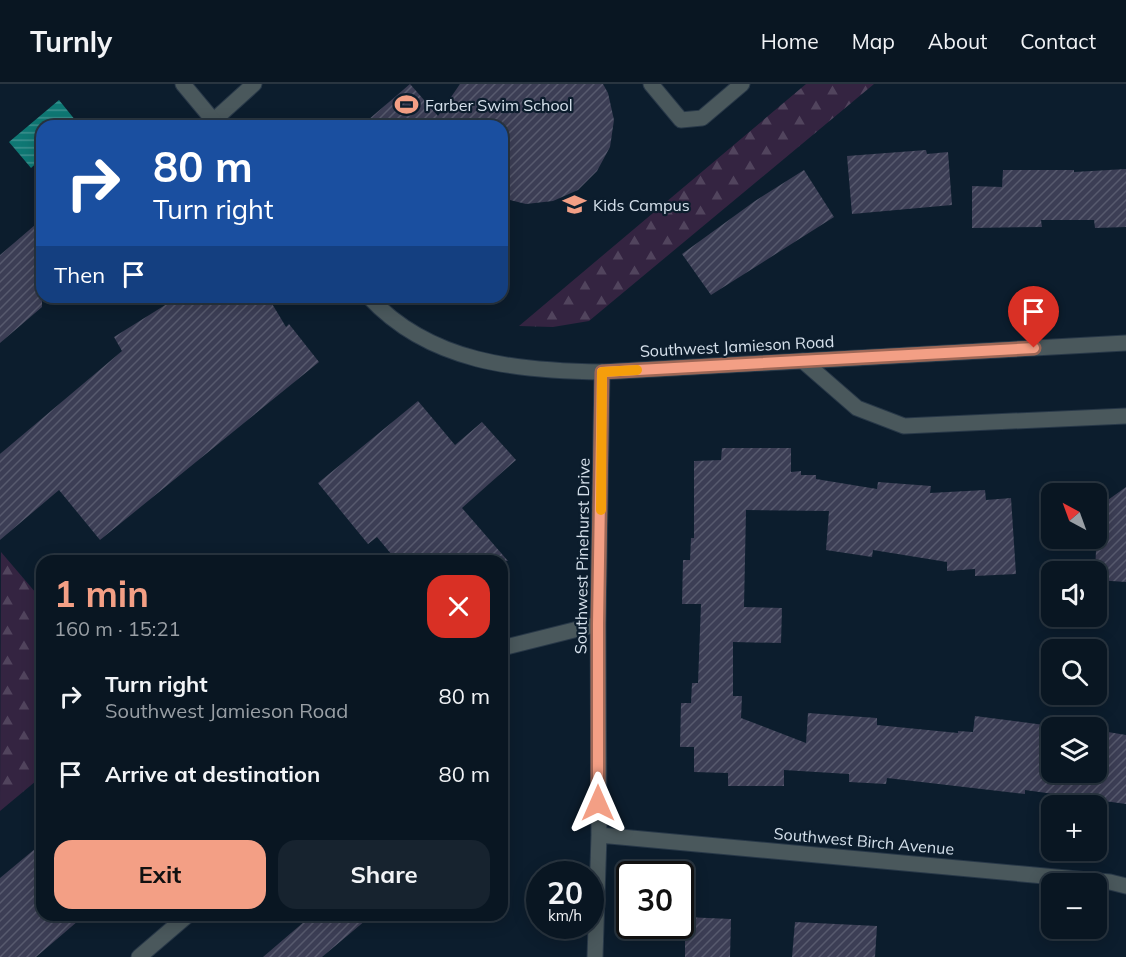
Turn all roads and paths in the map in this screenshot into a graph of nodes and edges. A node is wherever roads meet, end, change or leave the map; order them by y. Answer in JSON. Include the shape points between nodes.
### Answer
{"nodes":[{"id":1,"x":183,"y":84,"type":"edge"},
{"id":2,"x":254,"y":84,"type":"edge"},
{"id":3,"x":651,"y":84,"type":"edge"},
{"id":4,"x":742,"y":84,"type":"edge"},
{"id":5,"x":213,"y":120,"type":"edge"},
{"id":6,"x":219,"y":120,"type":"edge"},
{"id":7,"x":376,"y":303,"type":"edge"},
{"id":8,"x":1126,"y":343,"type":"edge"},
{"id":9,"x":803,"y":361,"type":"junction"},
{"id":10,"x":602,"y":372,"type":"junction"},
{"id":11,"x":1126,"y":416,"type":"edge"},
{"id":12,"x":598,"y":624,"type":"junction"},
{"id":13,"x":508,"y":646,"type":"edge"},
{"id":14,"x":599,"y":835,"type":"junction"},
{"id":15,"x":1126,"y":886,"type":"edge"},
{"id":16,"x":181,"y":921,"type":"edge"},
{"id":17,"x":139,"y":957,"type":"edge"},
{"id":18,"x":595,"y":957,"type":"edge"}],
"edges":[{"from":1,"to":5,"type":"street"},
{"from":2,"to":6,"type":"street"},
{"from":3,"to":4,"type":"street","via":[[681,120],[702,118]]},
{"from":7,"to":10,"type":"street","name":"Southwest Jamieson Road","via":[[397,322],[464,356],[531,370]]},
{"from":8,"to":9,"type":"street","name":"Southwest Jamieson Road"},
{"from":9,"to":10,"type":"street","name":"Southwest Jamieson Road"},
{"from":9,"to":11,"type":"street","via":[[857,408],[904,426]]},
{"from":10,"to":12,"type":"street","name":"Southwest Pinehurst Drive"},
{"from":12,"to":13,"type":"street"},
{"from":12,"to":14,"type":"street","name":"Southwest Pinehurst Drive"},
{"from":14,"to":15,"type":"street","name":"Southwest Birch Avenue"},
{"from":14,"to":18,"type":"street","name":"Southwest Pinehurst Drive"},
{"from":16,"to":17,"type":"street"}]}
